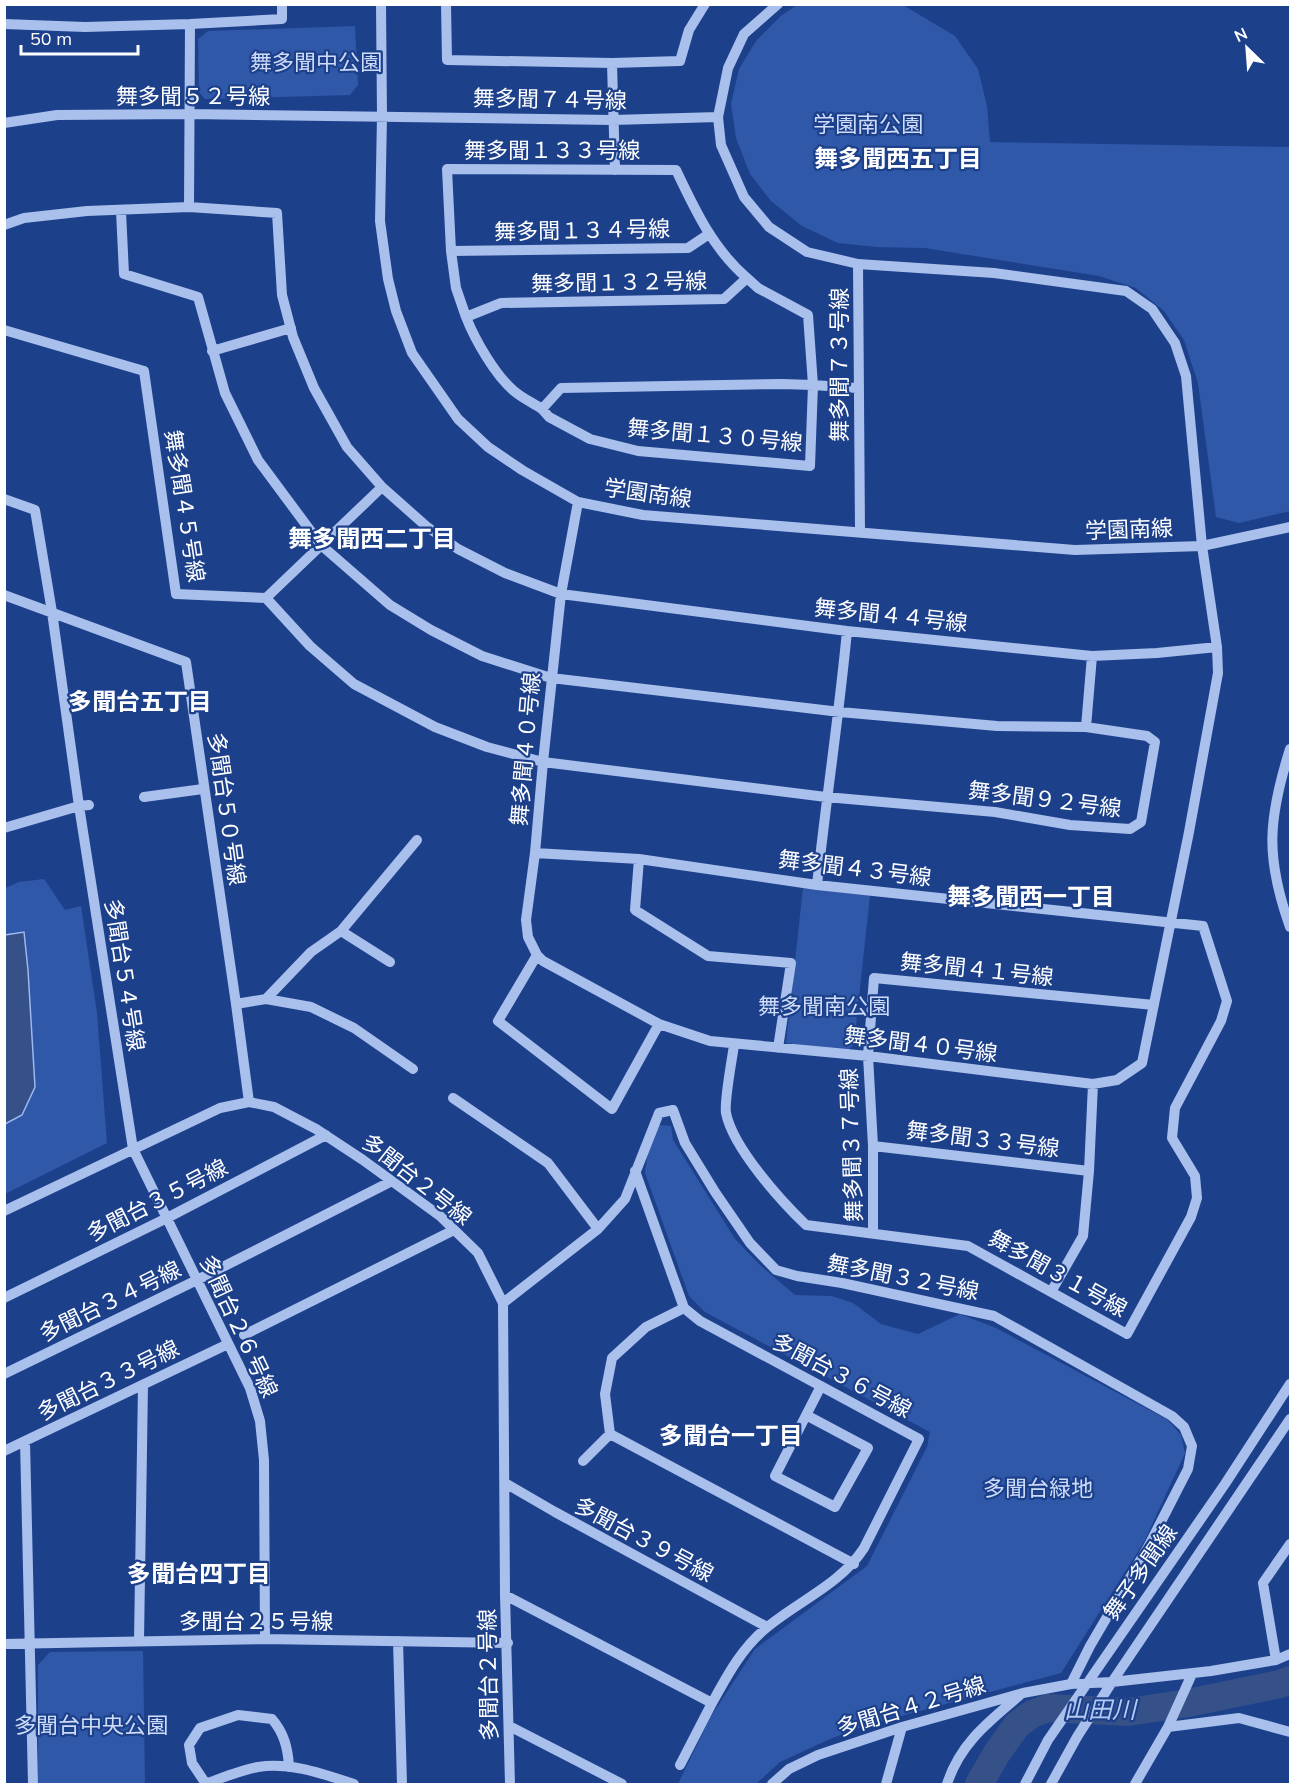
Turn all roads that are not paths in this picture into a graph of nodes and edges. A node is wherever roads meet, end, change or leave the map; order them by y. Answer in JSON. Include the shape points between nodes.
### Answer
{"nodes":[{"id":1,"x":282,"y":4,"type":"edge"},
{"id":2,"x":381,"y":4,"type":"edge"},
{"id":3,"x":446,"y":4,"type":"edge"},
{"id":4,"x":705,"y":4,"type":"edge"},
{"id":5,"x":778,"y":4,"type":"edge"},
{"id":6,"x":4,"y":24,"type":"edge"},
{"id":7,"x":190,"y":24,"type":"junction"},
{"id":8,"x":612,"y":63,"type":"junction"},
{"id":9,"x":190,"y":114,"type":"junction"},
{"id":10,"x":382,"y":116,"type":"junction"},
{"id":11,"x":718,"y":117,"type":"junction"},
{"id":12,"x":613,"y":120,"type":"junction"},
{"id":13,"x":4,"y":123,"type":"edge"},
{"id":14,"x":615,"y":170,"type":"junction"},
{"id":15,"x":189,"y":207,"type":"junction"},
{"id":16,"x":121,"y":211,"type":"junction"},
{"id":17,"x":4,"y":225,"type":"edge"},
{"id":18,"x":709,"y":234,"type":"junction"},
{"id":19,"x":451,"y":251,"type":"junction"},
{"id":20,"x":858,"y":264,"type":"junction"},
{"id":21,"x":747,"y":278,"type":"junction"},
{"id":22,"x":466,"y":317,"type":"junction"},
{"id":23,"x":291,"y":328,"type":"junction"},
{"id":24,"x":4,"y":330,"type":"edge"},
{"id":25,"x":212,"y":351,"type":"junction"},
{"id":26,"x":813,"y":385,"type":"junction"},
{"id":27,"x":857,"y":388,"type":"junction"},
{"id":28,"x":542,"y":409,"type":"junction"},
{"id":29,"x":382,"y":487,"type":"junction"},
{"id":30,"x":4,"y":499,"type":"edge"},
{"id":31,"x":578,"y":502,"type":"junction"},
{"id":32,"x":1290,"y":527,"type":"edge"},
{"id":33,"x":860,"y":531,"type":"junction"},
{"id":34,"x":321,"y":545,"type":"junction"},
{"id":35,"x":1202,"y":546,"type":"junction"},
{"id":36,"x":561,"y":594,"type":"junction"},
{"id":37,"x":4,"y":596,"type":"edge"},
{"id":38,"x":266,"y":598,"type":"junction"},
{"id":39,"x":52,"y":612,"type":"junction"},
{"id":40,"x":847,"y":631,"type":"junction"},
{"id":41,"x":1217,"y":646,"type":"junction"},
{"id":42,"x":1092,"y":656,"type":"junction"},
{"id":43,"x":551,"y":678,"type":"junction"},
{"id":44,"x":840,"y":712,"type":"junction"},
{"id":45,"x":1086,"y":727,"type":"junction"},
{"id":46,"x":1290,"y":749,"type":"edge"},
{"id":47,"x":543,"y":762,"type":"junction"},
{"id":48,"x":203,"y":789,"type":"junction"},
{"id":49,"x":144,"y":797,"type":"dead end"},
{"id":50,"x":826,"y":797,"type":"junction"},
{"id":51,"x":84,"y":806,"type":"junction"},
{"id":52,"x":4,"y":828,"type":"edge"},
{"id":53,"x":417,"y":840,"type":"dead end"},
{"id":54,"x":535,"y":853,"type":"junction"},
{"id":55,"x":639,"y":859,"type":"junction"},
{"id":56,"x":817,"y":885,"type":"junction"},
{"id":57,"x":1170,"y":923,"type":"junction"},
{"id":58,"x":1290,"y":927,"type":"edge"},
{"id":59,"x":341,"y":931,"type":"junction"},
{"id":60,"x":537,"y":955,"type":"junction"},
{"id":61,"x":390,"y":962,"type":"dead end"},
{"id":62,"x":266,"y":999,"type":"junction"},
{"id":63,"x":236,"y":1004,"type":"junction"},
{"id":64,"x":1154,"y":1005,"type":"junction"},
{"id":65,"x":659,"y":1024,"type":"junction"},
{"id":66,"x":734,"y":1045,"type":"junction"},
{"id":67,"x":778,"y":1048,"type":"junction"},
{"id":68,"x":868,"y":1056,"type":"junction"},
{"id":69,"x":413,"y":1069,"type":"dead end"},
{"id":70,"x":1093,"y":1084,"type":"junction"},
{"id":71,"x":453,"y":1098,"type":"dead end"},
{"id":72,"x":249,"y":1102,"type":"junction"},
{"id":73,"x":326,"y":1135,"type":"junction"},
{"id":74,"x":873,"y":1146,"type":"junction"},
{"id":75,"x":133,"y":1149,"type":"junction"},
{"id":76,"x":1089,"y":1171,"type":"junction"},
{"id":77,"x":635,"y":1172,"type":"junction"},
{"id":78,"x":392,"y":1181,"type":"junction"},
{"id":79,"x":4,"y":1211,"type":"edge"},
{"id":80,"x":167,"y":1218,"type":"junction"},
{"id":81,"x":598,"y":1229,"type":"junction"},
{"id":82,"x":454,"y":1230,"type":"junction"},
{"id":83,"x":873,"y":1234,"type":"junction"},
{"id":84,"x":197,"y":1280,"type":"junction"},
{"id":85,"x":1051,"y":1292,"type":"junction"},
{"id":86,"x":4,"y":1298,"type":"edge"},
{"id":87,"x":503,"y":1303,"type":"junction"},
{"id":88,"x":684,"y":1308,"type":"junction"},
{"id":89,"x":244,"y":1335,"type":"dead end"},
{"id":90,"x":228,"y":1344,"type":"junction"},
{"id":91,"x":4,"y":1374,"type":"edge"},
{"id":92,"x":1290,"y":1384,"type":"edge"},
{"id":93,"x":143,"y":1385,"type":"junction"},
{"id":94,"x":821,"y":1386,"type":"junction"},
{"id":95,"x":806,"y":1415,"type":"junction"},
{"id":96,"x":1290,"y":1419,"type":"edge"},
{"id":97,"x":610,"y":1434,"type":"junction"},
{"id":98,"x":25,"y":1441,"type":"junction"},
{"id":99,"x":4,"y":1451,"type":"edge"},
{"id":100,"x":583,"y":1461,"type":"dead end"},
{"id":101,"x":504,"y":1483,"type":"junction"},
{"id":102,"x":1290,"y":1544,"type":"edge"},
{"id":103,"x":854,"y":1564,"type":"junction"},
{"id":104,"x":505,"y":1594,"type":"junction"},
{"id":105,"x":767,"y":1627,"type":"junction"},
{"id":106,"x":265,"y":1639,"type":"junction"},
{"id":107,"x":139,"y":1641,"type":"junction"},
{"id":108,"x":398,"y":1641,"type":"junction"},
{"id":109,"x":30,"y":1643,"type":"junction"},
{"id":110,"x":508,"y":1643,"type":"junction"},
{"id":111,"x":4,"y":1644,"type":"edge"},
{"id":112,"x":1290,"y":1654,"type":"edge"},
{"id":113,"x":1276,"y":1660,"type":"junction"},
{"id":114,"x":1192,"y":1674,"type":"junction"},
{"id":115,"x":1112,"y":1682,"type":"junction"},
{"id":116,"x":1071,"y":1684,"type":"junction"},
{"id":117,"x":1085,"y":1685,"type":"junction"},
{"id":118,"x":1023,"y":1693,"type":"junction"},
{"id":119,"x":712,"y":1703,"type":"junction"},
{"id":120,"x":509,"y":1726,"type":"junction"},
{"id":121,"x":902,"y":1727,"type":"junction"},
{"id":122,"x":1168,"y":1727,"type":"junction"},
{"id":123,"x":1290,"y":1732,"type":"edge"},
{"id":124,"x":680,"y":1765,"type":"dead end"},
{"id":125,"x":290,"y":1767,"type":"junction"},
{"id":126,"x":205,"y":1784,"type":"edge"},
{"id":127,"x":33,"y":1785,"type":"edge"},
{"id":128,"x":354,"y":1785,"type":"edge"},
{"id":129,"x":402,"y":1785,"type":"edge"},
{"id":130,"x":510,"y":1785,"type":"edge"},
{"id":131,"x":622,"y":1785,"type":"edge"},
{"id":132,"x":772,"y":1785,"type":"edge"},
{"id":133,"x":886,"y":1785,"type":"edge"},
{"id":134,"x":946,"y":1785,"type":"edge"},
{"id":135,"x":1025,"y":1785,"type":"edge"},
{"id":136,"x":1051,"y":1785,"type":"edge"},
{"id":137,"x":1136,"y":1785,"type":"edge"}],
"edges":[{"from":1,"to":7,"type":"street","via":[[282,19]]},
{"from":2,"to":10,"type":"street","name":"学園南線"},
{"from":3,"to":8,"type":"street","via":[[447,60]]},
{"from":4,"to":8,"type":"street","via":[[689,30],[680,61]]},
{"from":5,"to":11,"type":"street","name":"舞多聞７３号線","via":[[744,34],[728,68]]},
{"from":6,"to":7,"type":"street"},
{"from":7,"to":9,"type":"street"},
{"from":8,"to":12,"type":"street"},
{"from":9,"to":10,"type":"street","name":"舞多聞５２号線"},
{"from":9,"to":13,"type":"street","name":"舞多聞５２号線","via":[[57,115]]},
{"from":9,"to":15,"type":"street"},
{"from":10,"to":12,"type":"street","name":"舞多聞７４号線"},
{"from":10,"to":31,"type":"street","name":"学園南線","via":[[380,222],[388,279],[412,353],[458,418],[488,447]]},
{"from":11,"to":12,"type":"street","name":"舞多聞７４号線"},
{"from":11,"to":20,"type":"street","name":"舞多聞７３号線","via":[[722,146],[744,197],[769,226],[807,252]]},
{"from":12,"to":14,"type":"street"},
{"from":14,"to":18,"type":"street","name":"舞多聞１３３号線","via":[[676,170]]},
{"from":14,"to":19,"type":"street","name":"舞多聞１３３号線","via":[[447,169]]},
{"from":15,"to":16,"type":"street"},
{"from":15,"to":23,"type":"street","via":[[277,213],[282,295]]},
{"from":16,"to":17,"type":"street","via":[[35,217]]},
{"from":16,"to":25,"type":"street","name":"舞多聞９２号線","via":[[124,274],[198,297]]},
{"from":18,"to":19,"type":"street","name":"舞多聞１３４号線","via":[[688,248]]},
{"from":18,"to":21,"type":"street","name":"舞多聞１３３号線"},
{"from":19,"to":22,"type":"street","name":"舞多聞１３３号線","via":[[456,288]]},
{"from":20,"to":27,"type":"street","name":"舞多聞７３号線"},
{"from":20,"to":35,"type":"street","name":"舞多聞４０号線","via":[[994,273],[1126,291],[1152,309],[1175,343],[1186,376]]},
{"from":21,"to":22,"type":"street","name":"舞多聞１３２号線","via":[[724,299],[501,303]]},
{"from":21,"to":26,"type":"street","via":[[808,315]]},
{"from":22,"to":28,"type":"street","via":[[491,364],[514,391]]},
{"from":23,"to":25,"type":"street"},
{"from":23,"to":29,"type":"street","via":[[314,388],[347,447]]},
{"from":24,"to":38,"type":"street","name":"舞多聞４５号線","via":[[144,371],[176,594]]},
{"from":25,"to":34,"type":"street","name":"舞多聞９２号線","via":[[225,393],[258,460]]},
{"from":26,"to":27,"type":"street","name":"舞多聞１３０号線"},
{"from":26,"to":28,"type":"street","name":"舞多聞１３０号線","via":[[561,388]]},
{"from":26,"to":28,"type":"street","name":"舞多聞１３０号線","via":[[810,466],[638,451],[590,439],[549,417]]},
{"from":27,"to":33,"type":"street","name":"舞多聞７３号線"},
{"from":29,"to":34,"type":"street"},
{"from":29,"to":36,"type":"street","via":[[458,549],[505,573]]},
{"from":30,"to":39,"type":"street","name":"多聞台５４号線","via":[[35,510]]},
{"from":31,"to":33,"type":"street","name":"学園南線","via":[[643,515]]},
{"from":31,"to":36,"type":"street","name":"舞多聞４０号線"},
{"from":32,"to":35,"type":"street","name":"学園南線"},
{"from":33,"to":35,"type":"street","name":"学園南線","via":[[1075,550]]},
{"from":34,"to":38,"type":"street"},
{"from":34,"to":43,"type":"street","name":"舞多聞９２号線","via":[[376,594],[431,630],[482,656]]},
{"from":35,"to":41,"type":"street","name":"舞多聞４０号線"},
{"from":36,"to":40,"type":"street","name":"舞多聞４４号線"},
{"from":36,"to":43,"type":"street","name":"舞多聞４０号線"},
{"from":37,"to":39,"type":"street"},
{"from":38,"to":47,"type":"street","via":[[310,646],[354,684],[435,727]]},
{"from":39,"to":48,"type":"street","name":"多聞台５０号線","via":[[186,662]]},
{"from":39,"to":51,"type":"street","name":"多聞台５４号線"},
{"from":40,"to":42,"type":"street","name":"舞多聞４４号線"},
{"from":40,"to":44,"type":"street"},
{"from":41,"to":42,"type":"street","name":"舞多聞４４号線"},
{"from":41,"to":57,"type":"street","name":"舞多聞４０号線","via":[[1218,674]]},
{"from":42,"to":45,"type":"street"},
{"from":43,"to":44,"type":"street","name":"舞多聞９２号線"},
{"from":43,"to":47,"type":"street","name":"舞多聞４０号線"},
{"from":44,"to":45,"type":"street","name":"舞多聞９２号線","via":[[997,726]]},
{"from":44,"to":50,"type":"street"},
{"from":45,"to":50,"type":"street","name":"舞多聞９２号線","via":[[1147,736],[1155,742],[1141,822],[1130,829]]},
{"from":46,"to":58,"type":"street","via":[[1272,828],[1273,860]]},
{"from":47,"to":50,"type":"street","name":"舞多聞９２号線"},
{"from":47,"to":54,"type":"street","name":"舞多聞４０号線"},
{"from":48,"to":49,"type":"street"},
{"from":48,"to":63,"type":"street","name":"多聞台５０号線"},
{"from":50,"to":56,"type":"street"},
{"from":51,"to":52,"type":"street"},
{"from":51,"to":75,"type":"street","name":"多聞台５４号線"},
{"from":53,"to":59,"type":"street"},
{"from":54,"to":55,"type":"street","name":"舞多聞４３号線"},
{"from":54,"to":60,"type":"street","name":"舞多聞４０号線","via":[[526,920],[528,937]]},
{"from":55,"to":56,"type":"street","name":"舞多聞４３号線"},
{"from":55,"to":67,"type":"street","via":[[635,910],[708,956],[790,963]]},
{"from":56,"to":57,"type":"street","name":"舞多聞４３号線"},
{"from":57,"to":64,"type":"street","name":"舞多聞４０号線"},
{"from":57,"to":85,"type":"street","name":"舞多聞３１号線","via":[[1203,926],[1227,1001],[1221,1021],[1175,1108],[1172,1138],[1195,1176],[1197,1198],[1127,1334]]},
{"from":59,"to":61,"type":"street"},
{"from":59,"to":62,"type":"street","via":[[311,952]]},
{"from":60,"to":65,"type":"street","name":"舞多聞４０号線"},
{"from":60,"to":65,"type":"street","via":[[498,1021],[612,1109]]},
{"from":62,"to":63,"type":"street"},
{"from":62,"to":69,"type":"street","via":[[310,1007],[354,1028]]},
{"from":63,"to":72,"type":"street","name":"多聞台５０号線"},
{"from":64,"to":68,"type":"street","name":"舞多聞４１号線","via":[[874,978]]},
{"from":64,"to":70,"type":"street","name":"舞多聞４０号線","via":[[1142,1063],[1117,1080]]},
{"from":65,"to":66,"type":"street","name":"舞多聞４０号線"},
{"from":66,"to":67,"type":"street","name":"舞多聞４０号線"},
{"from":66,"to":83,"type":"street","name":"舞多聞３１号線","via":[[726,1112],[738,1144],[806,1225]]},
{"from":67,"to":68,"type":"street","name":"舞多聞４０号線"},
{"from":68,"to":70,"type":"street","name":"舞多聞４０号線"},
{"from":68,"to":74,"type":"street","name":"舞多聞３７号線"},
{"from":70,"to":76,"type":"street"},
{"from":71,"to":81,"type":"street","via":[[548,1163]]},
{"from":72,"to":73,"type":"street","name":"多聞台２号線","via":[[274,1107]]},
{"from":72,"to":75,"type":"street","name":"多聞台２号線","via":[[220,1108]]},
{"from":73,"to":78,"type":"street","name":"多聞台２号線"},
{"from":73,"to":80,"type":"street","name":"多聞台３５号線"},
{"from":74,"to":76,"type":"street","name":"舞多聞３３号線"},
{"from":74,"to":83,"type":"street","name":"舞多聞３７号線"},
{"from":75,"to":79,"type":"street","name":"多聞台２号線"},
{"from":75,"to":80,"type":"street","name":"多聞台２６号線"},
{"from":76,"to":85,"type":"street","via":[[1083,1236]]},
{"from":77,"to":81,"type":"street","via":[[624,1199]]},
{"from":77,"to":88,"type":"street"},
{"from":77,"to":116,"type":"street","name":"舞多聞３２号線","via":[[659,1113],[673,1110],[685,1143],[715,1192],[750,1243],[776,1270],[994,1316],[1185,1427],[1192,1446],[1188,1469]]},
{"from":78,"to":82,"type":"street","name":"多聞台２号線"},
{"from":78,"to":84,"type":"street","name":"多聞台３４号線"},
{"from":80,"to":84,"type":"street","name":"多聞台２６号線"},
{"from":80,"to":86,"type":"street","name":"多聞台３５号線"},
{"from":81,"to":87,"type":"street"},
{"from":82,"to":87,"type":"street","name":"多聞台２号線","via":[[478,1253]]},
{"from":82,"to":89,"type":"street"},
{"from":83,"to":85,"type":"street","name":"舞多聞３１号線","via":[[968,1246]]},
{"from":84,"to":90,"type":"street","name":"多聞台２６号線"},
{"from":84,"to":91,"type":"street","name":"多聞台３４号線"},
{"from":87,"to":101,"type":"street","name":"多聞台２号線"},
{"from":88,"to":94,"type":"street","name":"多聞台３６号線","via":[[700,1321]]},
{"from":88,"to":97,"type":"street","via":[[646,1327],[612,1358],[605,1394]]},
{"from":90,"to":93,"type":"street","name":"多聞台３３号線"},
{"from":90,"to":106,"type":"street","name":"多聞台２６号線","via":[[250,1388],[260,1421],[264,1460]]},
{"from":92,"to":117,"type":"street","name":"舞子多聞線"},
{"from":93,"to":98,"type":"street","name":"多聞台３３号線"},
{"from":93,"to":107,"type":"street"},
{"from":94,"to":95,"type":"street"},
{"from":94,"to":103,"type":"street","name":"多聞台３６号線","via":[[919,1439]]},
{"from":95,"to":95,"type":"street","via":[[775,1476],[835,1508],[868,1448]]},
{"from":96,"to":115,"type":"street","name":"舞子多聞線"},
{"from":97,"to":100,"type":"street"},
{"from":97,"to":103,"type":"street"},
{"from":98,"to":99,"type":"street","name":"多聞台３３号線"},
{"from":98,"to":109,"type":"street"},
{"from":101,"to":104,"type":"street","name":"多聞台２号線"},
{"from":101,"to":105,"type":"street","name":"多聞台３９号線"},
{"from":102,"to":113,"type":"street","via":[[1263,1583]]},
{"from":103,"to":105,"type":"street","name":"多聞台３６号線"},
{"from":104,"to":110,"type":"street","name":"多聞台２号線"},
{"from":104,"to":119,"type":"street"},
{"from":105,"to":119,"type":"street","name":"多聞台３６号線","via":[[748,1644]]},
{"from":106,"to":107,"type":"street","name":"多聞台２５号線"},
{"from":106,"to":108,"type":"street","name":"多聞台２５号線"},
{"from":107,"to":109,"type":"street","name":"多聞台２５号線"},
{"from":108,"to":110,"type":"street","name":"多聞台２５号線"},
{"from":108,"to":129,"type":"street"},
{"from":109,"to":111,"type":"street","name":"多聞台２５号線"},
{"from":109,"to":127,"type":"street"},
{"from":110,"to":120,"type":"street","name":"多聞台２号線"},
{"from":112,"to":113,"type":"street","name":"多聞台４２号線"},
{"from":113,"to":114,"type":"street","name":"多聞台４２号線"},
{"from":114,"to":115,"type":"street","name":"多聞台４２号線"},
{"from":114,"to":122,"type":"street"},
{"from":115,"to":117,"type":"street","name":"多聞台４２号線"},
{"from":115,"to":136,"type":"street","name":"舞子多聞線"},
{"from":116,"to":117,"type":"street","name":"多聞台４２号線"},
{"from":116,"to":118,"type":"street","name":"多聞台４２号線"},
{"from":117,"to":135,"type":"street","name":"舞子多聞線","via":[[1048,1740]]},
{"from":118,"to":121,"type":"street","name":"多聞台４２号線"},
{"from":118,"to":134,"type":"street","via":[[973,1736],[952,1767]]},
{"from":119,"to":124,"type":"street","name":"多聞台３６号線"},
{"from":120,"to":130,"type":"street","name":"多聞台２号線"},
{"from":120,"to":131,"type":"street"},
{"from":121,"to":132,"type":"street","name":"多聞台４２号線","via":[[818,1755],[789,1769]]},
{"from":121,"to":133,"type":"street"},
{"from":122,"to":123,"type":"street","via":[[1239,1718]]},
{"from":122,"to":137,"type":"street"},
{"from":125,"to":126,"type":"street","via":[[258,1767]]},
{"from":125,"to":126,"type":"street","via":[[284,1736],[272,1719],[238,1715],[200,1728],[189,1745],[192,1763]]},
{"from":125,"to":128,"type":"street","via":[[309,1769]]}]}
